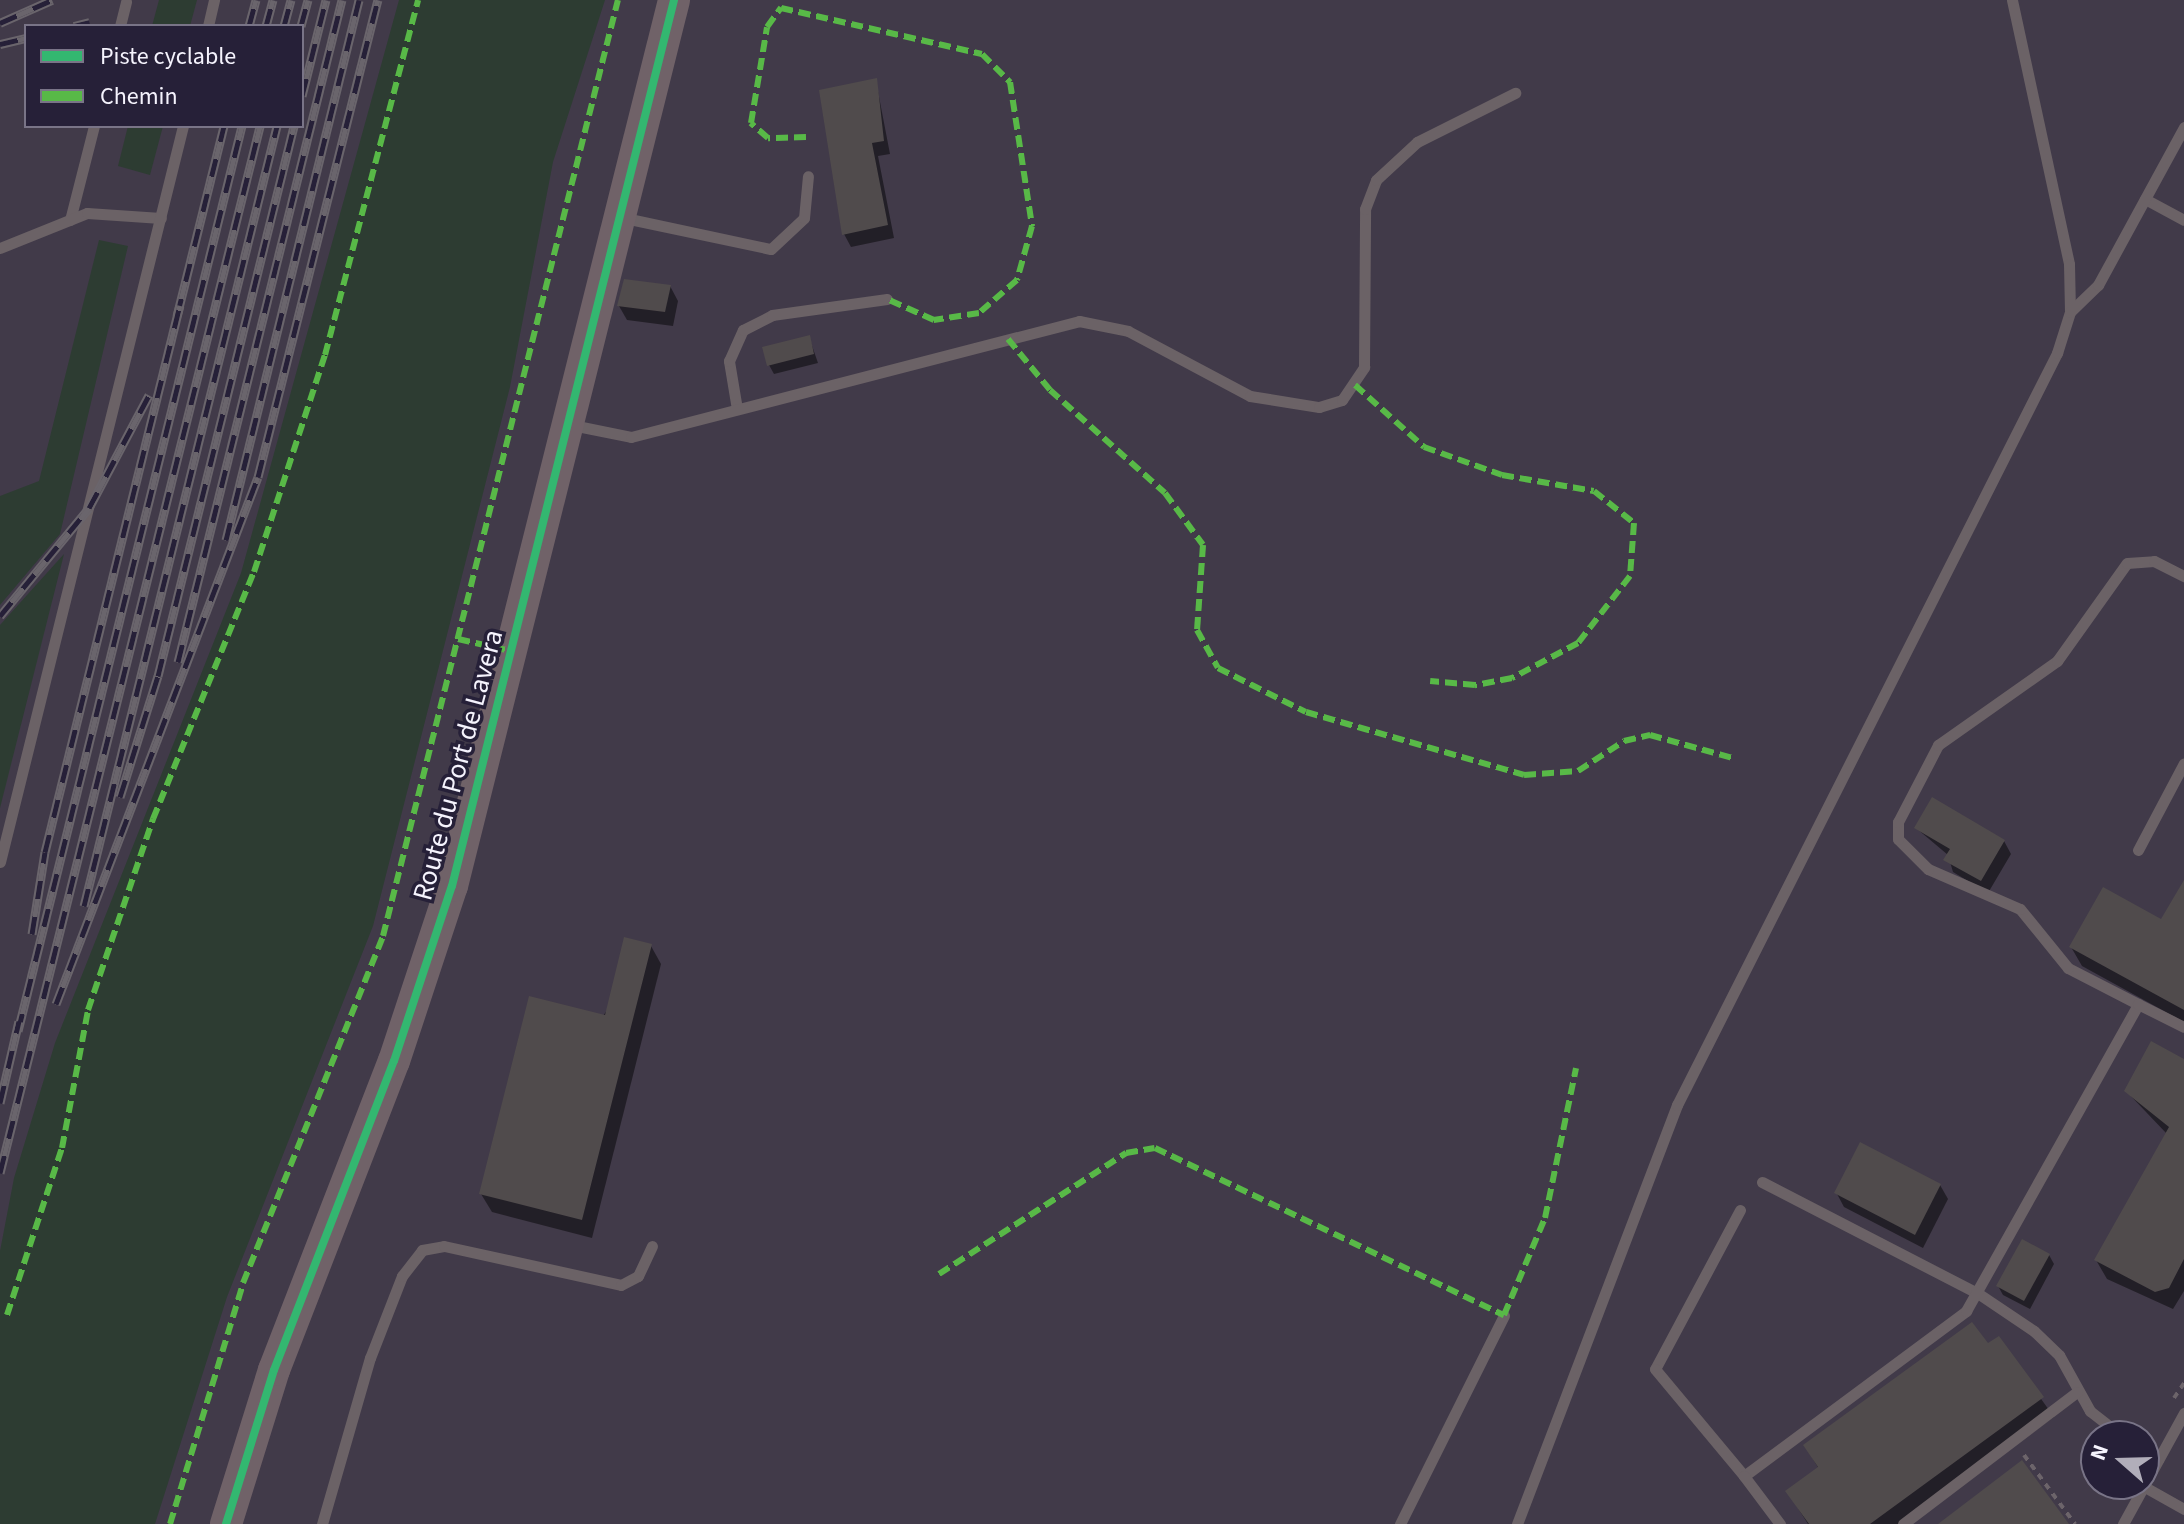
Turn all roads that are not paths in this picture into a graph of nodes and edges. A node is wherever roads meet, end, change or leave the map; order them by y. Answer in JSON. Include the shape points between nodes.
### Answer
{"nodes":[{"id":1,"x":214,"y":0,"type":"edge"},
{"id":2,"x":674,"y":0,"type":"edge"},
{"id":3,"x":2012,"y":0,"type":"edge"},
{"id":4,"x":126,"y":2,"type":"dead end"},
{"id":5,"x":120,"y":24,"type":"edge"},
{"id":6,"x":208,"y":24,"type":"edge"},
{"id":7,"x":1515,"y":93,"type":"dead end"},
{"id":8,"x":2184,"y":127,"type":"edge"},
{"id":9,"x":93,"y":128,"type":"edge"},
{"id":10,"x":183,"y":128,"type":"edge"},
{"id":11,"x":808,"y":176,"type":"dead end"},
{"id":12,"x":2145,"y":199,"type":"junction"},
{"id":13,"x":620,"y":217,"type":"junction"},
{"id":14,"x":161,"y":218,"type":"junction"},
{"id":15,"x":70,"y":220,"type":"junction"},
{"id":16,"x":2184,"y":220,"type":"edge"},
{"id":17,"x":0,"y":248,"type":"edge"},
{"id":18,"x":887,"y":299,"type":"dead end"},
{"id":19,"x":2070,"y":312,"type":"junction"},
{"id":20,"x":737,"y":409,"type":"junction"},
{"id":21,"x":568,"y":423,"type":"junction"},
{"id":22,"x":2184,"y":576,"type":"edge"},
{"id":23,"x":2184,"y":763,"type":"edge"},
{"id":24,"x":2138,"y":850,"type":"dead end"},
{"id":25,"x":0,"y":862,"type":"edge"},
{"id":26,"x":2138,"y":1004,"type":"junction"},
{"id":27,"x":2184,"y":1027,"type":"edge"},
{"id":28,"x":1762,"y":1182,"type":"dead end"},
{"id":29,"x":1740,"y":1210,"type":"dead end"},
{"id":30,"x":652,"y":1246,"type":"dead end"},
{"id":31,"x":1979,"y":1294,"type":"junction"},
{"id":32,"x":1504,"y":1315,"type":"dead end"},
{"id":33,"x":2077,"y":1392,"type":"junction"},
{"id":34,"x":2184,"y":1413,"type":"edge"},
{"id":35,"x":2106,"y":1420,"type":"edge"},
{"id":36,"x":2160,"y":1455,"type":"edge"},
{"id":37,"x":1744,"y":1476,"type":"junction"},
{"id":38,"x":2160,"y":1496,"type":"edge"},
{"id":39,"x":2136,"y":1500,"type":"edge"},
{"id":40,"x":2184,"y":1509,"type":"edge"},
{"id":41,"x":226,"y":1524,"type":"edge"},
{"id":42,"x":322,"y":1524,"type":"edge"},
{"id":43,"x":1400,"y":1524,"type":"edge"},
{"id":44,"x":1517,"y":1524,"type":"edge"},
{"id":45,"x":1780,"y":1524,"type":"edge"},
{"id":46,"x":1903,"y":1524,"type":"edge"},
{"id":47,"x":2123,"y":1524,"type":"edge"}],
"edges":[{"from":1,"to":6,"type":"lane"},
{"from":2,"to":13,"type":"street","name":"Route du Port de Lavera"},
{"from":3,"to":19,"type":"lane","via":[[2069,264]]},
{"from":4,"to":5,"type":"lane"},
{"from":7,"to":20,"type":"lane","via":[[1417,142],[1376,180],[1365,209],[1364,367],[1342,400],[1319,407],[1250,396],[1128,331],[1079,321]]},
{"from":8,"to":12,"type":"lane"},
{"from":9,"to":15,"type":"lane"},
{"from":10,"to":14,"type":"lane"},
{"from":11,"to":13,"type":"lane","via":[[804,218],[771,249]]},
{"from":12,"to":16,"type":"lane"},
{"from":12,"to":19,"type":"lane","via":[[2098,285]]},
{"from":13,"to":21,"type":"street","name":"Route du Port de Lavera"},
{"from":14,"to":15,"type":"lane","via":[[106,210]]},
{"from":14,"to":25,"type":"lane"},
{"from":15,"to":17,"type":"lane"},
{"from":18,"to":20,"type":"lane","via":[[772,315],[743,330],[729,361]]},
{"from":19,"to":44,"type":"lane","via":[[2057,353],[1677,1105]]},
{"from":20,"to":21,"type":"lane","via":[[631,437]]},
{"from":21,"to":41,"type":"street","name":"Route du Port de Lavera","via":[[452,886],[394,1061],[274,1370]]},
{"from":22,"to":26,"type":"lane","via":[[2154,561],[2120,569],[2057,661],[1938,745],[1898,822],[1898,839],[1928,869],[2020,909],[2068,968]]},
{"from":23,"to":24,"type":"lane"},
{"from":26,"to":27,"type":"lane"},
{"from":26,"to":31,"type":"lane"},
{"from":28,"to":31,"type":"lane"},
{"from":29,"to":37,"type":"lane","via":[[1655,1369]]},
{"from":30,"to":42,"type":"lane","via":[[638,1276],[621,1285],[444,1246],[422,1250],[402,1276],[370,1358]]},
{"from":31,"to":33,"type":"lane","via":[[2048,1341]]},
{"from":31,"to":37,"type":"lane"},
{"from":32,"to":43,"type":"lane"},
{"from":33,"to":35,"type":"lane"},
{"from":33,"to":46,"type":"lane"},
{"from":34,"to":36,"type":"lane"},
{"from":37,"to":45,"type":"lane"},
{"from":38,"to":40,"type":"lane"},
{"from":39,"to":47,"type":"lane"}]}
